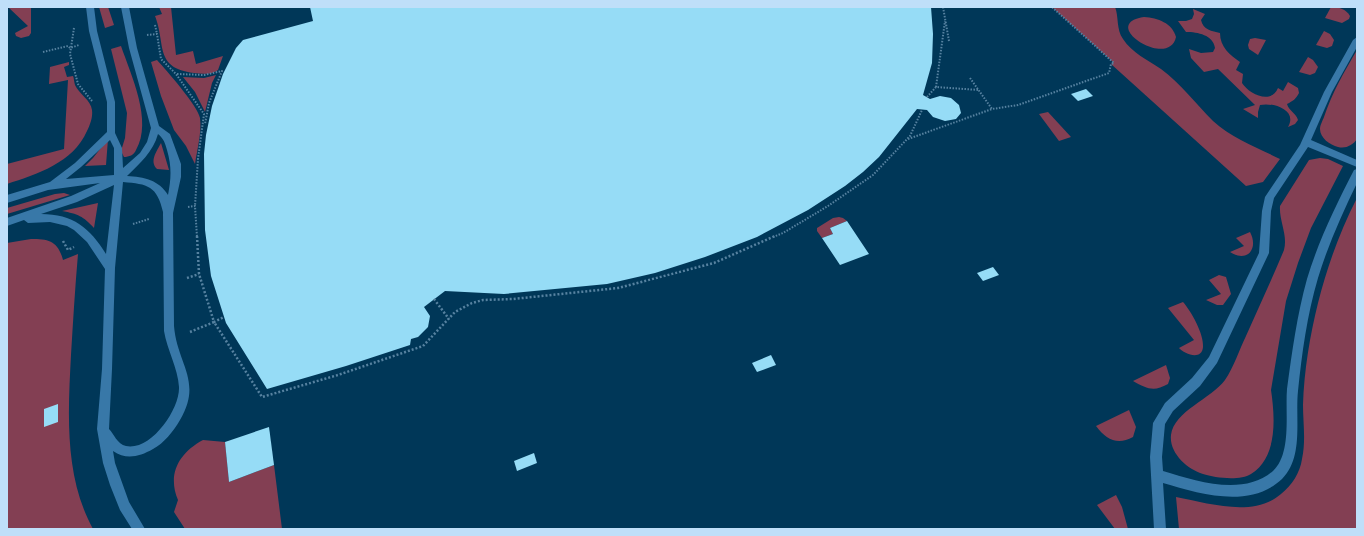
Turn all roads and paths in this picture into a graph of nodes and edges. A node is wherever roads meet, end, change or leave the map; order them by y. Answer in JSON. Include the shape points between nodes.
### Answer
{"nodes":[{"id":1,"x":90,"y":7,"type":"edge"},
{"id":2,"x":125,"y":7,"type":"edge"},
{"id":3,"x":943,"y":7,"type":"edge"},
{"id":4,"x":1052,"y":7,"type":"edge"},
{"id":5,"x":945,"y":21,"type":"junction"},
{"id":6,"x":155,"y":25,"type":"dead end"},
{"id":7,"x":156,"y":34,"type":"dead end"},
{"id":8,"x":1357,"y":40,"type":"edge"},
{"id":9,"x":949,"y":41,"type":"dead end"},
{"id":10,"x":70,"y":48,"type":"dead end"},
{"id":11,"x":43,"y":52,"type":"dead end"},
{"id":12,"x":70,"y":54,"type":"dead end"},
{"id":13,"x":176,"y":74,"type":"dead end"},
{"id":14,"x":970,"y":78,"type":"dead end"},
{"id":15,"x":936,"y":87,"type":"junction"},
{"id":16,"x":979,"y":90,"type":"junction"},
{"id":17,"x":926,"y":97,"type":"dead end"},
{"id":18,"x":94,"y":106,"type":"dead end"},
{"id":19,"x":992,"y":108,"type":"junction"},
{"id":20,"x":922,"y":110,"type":"dead end"},
{"id":21,"x":154,"y":128,"type":"junction"},
{"id":22,"x":203,"y":132,"type":"dead end"},
{"id":23,"x":111,"y":133,"type":"junction"},
{"id":24,"x":907,"y":139,"type":"junction"},
{"id":25,"x":1306,"y":142,"type":"junction"},
{"id":26,"x":1357,"y":164,"type":"edge"},
{"id":27,"x":1357,"y":173,"type":"edge"},
{"id":28,"x":119,"y":178,"type":"junction"},
{"id":29,"x":53,"y":185,"type":"junction"},
{"id":30,"x":7,"y":199,"type":"edge"},
{"id":31,"x":168,"y":212,"type":"junction"},
{"id":32,"x":18,"y":219,"type":"junction"},
{"id":33,"x":7,"y":222,"type":"edge"},
{"id":34,"x":110,"y":268,"type":"junction"},
{"id":35,"x":199,"y":274,"type":"dead end"},
{"id":36,"x":182,"y":279,"type":"dead end"},
{"id":37,"x":434,"y":299,"type":"dead end"},
{"id":38,"x":449,"y":319,"type":"junction"},
{"id":39,"x":190,"y":332,"type":"dead end"},
{"id":40,"x":103,"y":429,"type":"junction"},
{"id":41,"x":1157,"y":475,"type":"junction"},
{"id":42,"x":139,"y":529,"type":"edge"},
{"id":43,"x":1160,"y":529,"type":"edge"}],
"edges":[{"from":1,"to":23,"type":"street","via":[[93,31],[106,74]]},
{"from":2,"to":21,"type":"street"},
{"from":3,"to":5,"type":"path"},
{"from":4,"to":19,"type":"path","via":[[1114,63],[1111,64],[1109,74],[1018,105]]},
{"from":5,"to":9,"type":"path"},
{"from":5,"to":15,"type":"path"},
{"from":6,"to":7,"type":"path"},
{"from":8,"to":25,"type":"street","via":[[1328,92]]},
{"from":10,"to":11,"type":"path","via":[[68,46]]},
{"from":12,"to":18,"type":"path","via":[[78,84]]},
{"from":13,"to":22,"type":"path","via":[[204,75],[222,71],[209,103]]},
{"from":14,"to":16,"type":"path"},
{"from":15,"to":16,"type":"path"},
{"from":15,"to":17,"type":"path"},
{"from":16,"to":19,"type":"path"},
{"from":19,"to":24,"type":"path"},
{"from":20,"to":24,"type":"path"},
{"from":21,"to":28,"type":"street","via":[[151,142],[144,155]]},
{"from":21,"to":31,"type":"street","via":[[167,136],[176,164],[176,177]]},
{"from":23,"to":28,"type":"street","via":[[118,148]]},
{"from":23,"to":29,"type":"street"},
{"from":24,"to":38,"type":"path","via":[[873,175],[828,206],[783,233],[714,263],[618,288],[483,300],[463,307]]},
{"from":25,"to":26,"type":"street"},
{"from":25,"to":41,"type":"street","via":[[1266,205],[1267,242],[1264,253],[1213,360],[1196,382],[1169,407],[1159,424]]},
{"from":27,"to":41,"type":"street","via":[[1316,269],[1297,353],[1290,449],[1286,463],[1278,474],[1251,490],[1236,491],[1200,486]]},
{"from":28,"to":29,"type":"street"},
{"from":28,"to":31,"type":"street","via":[[147,183],[158,188]]},
{"from":28,"to":32,"type":"street","via":[[74,199]]},
{"from":28,"to":34,"type":"street"},
{"from":29,"to":30,"type":"street"},
{"from":31,"to":40,"type":"street","via":[[169,332],[183,376],[184,396],[170,425],[144,448],[134,452],[117,449]]},
{"from":32,"to":33,"type":"street"},
{"from":32,"to":34,"type":"street","via":[[53,218],[75,225],[91,240]]},
{"from":34,"to":40,"type":"street"},
{"from":35,"to":36,"type":"path"},
{"from":37,"to":38,"type":"path"},
{"from":38,"to":39,"type":"path","via":[[423,346],[262,397],[214,322]]},
{"from":40,"to":42,"type":"street","via":[[116,485],[124,506]]},
{"from":41,"to":43,"type":"street"}]}
